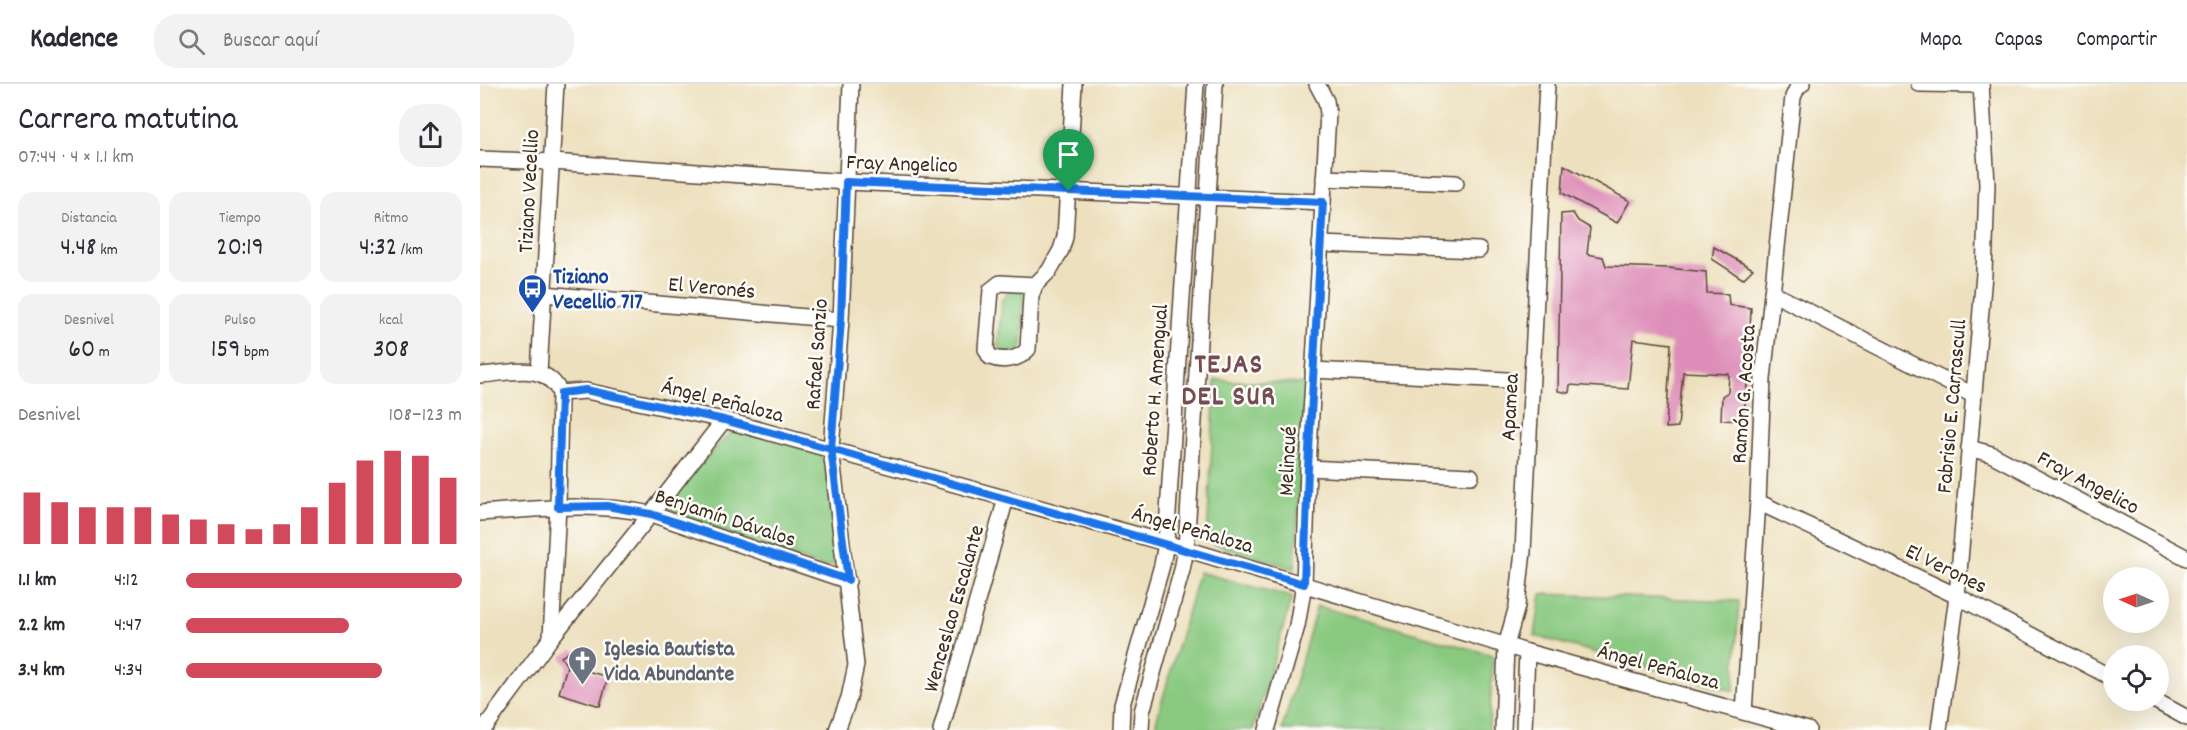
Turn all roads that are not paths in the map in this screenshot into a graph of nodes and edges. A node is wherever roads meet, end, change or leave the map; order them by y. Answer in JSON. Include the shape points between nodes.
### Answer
{"nodes":[{"id":1,"x":556,"y":84,"type":"edge"},
{"id":2,"x":851,"y":84,"type":"edge"},
{"id":3,"x":1074,"y":84,"type":"edge"},
{"id":4,"x":1196,"y":84,"type":"edge"},
{"id":5,"x":1215,"y":84,"type":"edge"},
{"id":6,"x":1317,"y":84,"type":"edge"},
{"id":7,"x":1547,"y":84,"type":"edge"},
{"id":8,"x":1802,"y":84,"type":"edge"},
{"id":9,"x":1919,"y":84,"type":"edge"},
{"id":10,"x":1981,"y":84,"type":"edge"},
{"id":11,"x":480,"y":159,"type":"edge"},
{"id":12,"x":552,"y":162,"type":"junction"},
{"id":13,"x":1324,"y":178,"type":"junction"},
{"id":14,"x":846,"y":182,"type":"junction"},
{"id":15,"x":1456,"y":183,"type":"dead end"},
{"id":16,"x":1069,"y":191,"type":"junction"},
{"id":17,"x":1188,"y":197,"type":"junction"},
{"id":18,"x":1208,"y":198,"type":"junction"},
{"id":19,"x":1323,"y":202,"type":"junction"},
{"id":20,"x":1320,"y":244,"type":"junction"},
{"id":21,"x":1479,"y":250,"type":"dead end"},
{"id":22,"x":1035,"y":285,"type":"junction"},
{"id":23,"x":1772,"y":293,"type":"junction"},
{"id":24,"x":544,"y":294,"type":"junction"},
{"id":25,"x":841,"y":320,"type":"junction"},
{"id":26,"x":1313,"y":370,"type":"junction"},
{"id":27,"x":543,"y":374,"type":"junction"},
{"id":28,"x":480,"y":375,"type":"edge"},
{"id":29,"x":1507,"y":380,"type":"dead end"},
{"id":30,"x":561,"y":393,"type":"junction"},
{"id":31,"x":1973,"y":395,"type":"junction"},
{"id":32,"x":724,"y":420,"type":"junction"},
{"id":33,"x":1969,"y":448,"type":"junction"},
{"id":34,"x":831,"y":449,"type":"junction"},
{"id":35,"x":1308,"y":468,"type":"junction"},
{"id":36,"x":1471,"y":476,"type":"dead end"},
{"id":37,"x":1006,"y":498,"type":"junction"},
{"id":38,"x":1758,"y":502,"type":"junction"},
{"id":39,"x":558,"y":507,"type":"junction"},
{"id":40,"x":480,"y":513,"type":"edge"},
{"id":41,"x":651,"y":514,"type":"junction"},
{"id":42,"x":1166,"y":543,"type":"junction"},
{"id":43,"x":1186,"y":549,"type":"junction"},
{"id":44,"x":2187,"y":558,"type":"edge"},
{"id":45,"x":848,"y":580,"type":"junction"},
{"id":46,"x":1304,"y":584,"type":"junction"},
{"id":47,"x":1957,"y":596,"type":"junction"},
{"id":48,"x":551,"y":638,"type":"junction"},
{"id":49,"x":1506,"y":646,"type":"junction"},
{"id":50,"x":1527,"y":652,"type":"junction"},
{"id":51,"x":2103,"y":673,"type":"edge"},
{"id":52,"x":2169,"y":708,"type":"edge"},
{"id":53,"x":1744,"y":712,"type":"junction"},
{"id":54,"x":2187,"y":718,"type":"edge"},
{"id":55,"x":483,"y":730,"type":"edge"},
{"id":56,"x":837,"y":730,"type":"edge"},
{"id":57,"x":941,"y":730,"type":"edge"},
{"id":58,"x":1121,"y":730,"type":"edge"},
{"id":59,"x":1142,"y":730,"type":"edge"},
{"id":60,"x":1268,"y":730,"type":"edge"},
{"id":61,"x":1503,"y":730,"type":"edge"},
{"id":62,"x":1524,"y":730,"type":"edge"},
{"id":63,"x":1808,"y":730,"type":"edge"},
{"id":64,"x":1939,"y":730,"type":"edge"}],
"edges":[{"from":1,"to":12,"type":"street","name":"Tiziano Vecellio"},
{"from":2,"to":14,"type":"street","name":"Rafael Sanzio"},
{"from":3,"to":16,"type":"street"},
{"from":4,"to":17,"type":"street","name":"Roberto H. Amengual"},
{"from":5,"to":18,"type":"street","name":"Roberto H. Amengual"},
{"from":6,"to":13,"type":"street","name":"Melincué","via":[[1328,113]]},
{"from":7,"to":49,"type":"street","name":"Apamea","via":[[1523,551],[1517,606]]},
{"from":8,"to":23,"type":"street","name":"Ramón G. Acosta","via":[[1794,97]]},
{"from":9,"to":10,"type":"street"},
{"from":10,"to":31,"type":"street","name":"Fabrisio E. Carrascull","via":[[1987,184]]},
{"from":11,"to":12,"type":"street","name":"Fray Angelico"},
{"from":12,"to":14,"type":"street","name":"Fray Angelico"},
{"from":12,"to":24,"type":"street","name":"Tiziano Vecellio"},
{"from":13,"to":15,"type":"street"},
{"from":13,"to":19,"type":"street","name":"Melincué"},
{"from":14,"to":16,"type":"street","name":"Fray Angelico"},
{"from":14,"to":25,"type":"street","name":"Rafael Sanzio"},
{"from":16,"to":17,"type":"street","name":"Fray Angelico"},
{"from":16,"to":22,"type":"street","via":[[1061,250]]},
{"from":17,"to":18,"type":"street","name":"Fray Angelico"},
{"from":17,"to":42,"type":"street","name":"Roberto H. Amengual"},
{"from":18,"to":19,"type":"street","name":"Fray Angelico"},
{"from":18,"to":43,"type":"street","name":"Roberto H. Amengual"},
{"from":19,"to":20,"type":"street","name":"Melincué"},
{"from":20,"to":21,"type":"street"},
{"from":20,"to":26,"type":"street","name":"Melincué"},
{"from":22,"to":22,"type":"street","via":[[1028,349],[1016,358],[990,357],[986,349],[991,290],[1000,284]]},
{"from":23,"to":31,"type":"street"},
{"from":23,"to":38,"type":"street","name":"Ramón G. Acosta","via":[[1763,379]]},
{"from":24,"to":25,"type":"street","name":"El Veronés"},
{"from":24,"to":27,"type":"street","name":"Tiziano Vecellio"},
{"from":25,"to":34,"type":"street","name":"Rafael Sanzio"},
{"from":26,"to":29,"type":"street"},
{"from":26,"to":35,"type":"street","name":"Melincué"},
{"from":27,"to":28,"type":"street"},
{"from":27,"to":30,"type":"street","via":[[555,382]]},
{"from":30,"to":32,"type":"street","name":"Ángel Peñaloza","via":[[586,390]]},
{"from":30,"to":39,"type":"street"},
{"from":31,"to":33,"type":"street","name":"Fabrisio E. Carrascull"},
{"from":32,"to":34,"type":"street","name":"Ángel Peñaloza"},
{"from":32,"to":41,"type":"street"},
{"from":33,"to":44,"type":"street","name":"Fray Angelico","via":[[1991,454]]},
{"from":33,"to":47,"type":"street","name":"Fabrisio E. Carrascull"},
{"from":34,"to":37,"type":"street","name":"Ángel Peñaloza"},
{"from":34,"to":45,"type":"street","name":"Rafael Sanzio"},
{"from":35,"to":36,"type":"street"},
{"from":35,"to":46,"type":"street","name":"Melincué"},
{"from":37,"to":42,"type":"street","name":"Ángel Peñaloza"},
{"from":37,"to":57,"type":"street","name":"Wenceslao Escalante"},
{"from":38,"to":47,"type":"street","name":"El Verones"},
{"from":38,"to":53,"type":"street","name":"Ramón G. Acosta"},
{"from":39,"to":40,"type":"street","name":"Benjamín Dávalos"},
{"from":39,"to":41,"type":"street","name":"Benjamín Dávalos","via":[[607,506]]},
{"from":39,"to":48,"type":"street"},
{"from":41,"to":45,"type":"street","name":"Benjamín Dávalos"},
{"from":41,"to":48,"type":"street"},
{"from":42,"to":43,"type":"street","name":"Ángel Peñaloza"},
{"from":42,"to":58,"type":"street","name":"Roberto H. Amengual","via":[[1122,705]]},
{"from":43,"to":46,"type":"street","name":"Ángel Peñaloza"},
{"from":43,"to":59,"type":"street","name":"Roberto H. Amengual","via":[[1142,712]]},
{"from":45,"to":56,"type":"street","name":"Rafael Sanzio","via":[[856,665]]},
{"from":46,"to":49,"type":"street","name":"Ángel Peñaloza"},
{"from":46,"to":60,"type":"street","name":"Melincué","via":[[1297,626]]},
{"from":47,"to":51,"type":"street","name":"El Verones"},
{"from":47,"to":64,"type":"street","name":"Fabrisio E. Carrascull"},
{"from":48,"to":55,"type":"street"},
{"from":49,"to":50,"type":"street","name":"Ángel Peñaloza"},
{"from":49,"to":61,"type":"street","name":"Apamea"},
{"from":50,"to":53,"type":"street","name":"Ángel Peñaloza"},
{"from":50,"to":62,"type":"street"},
{"from":52,"to":54,"type":"street"},
{"from":53,"to":63,"type":"street","name":"Ángel Peñaloza"}]}
